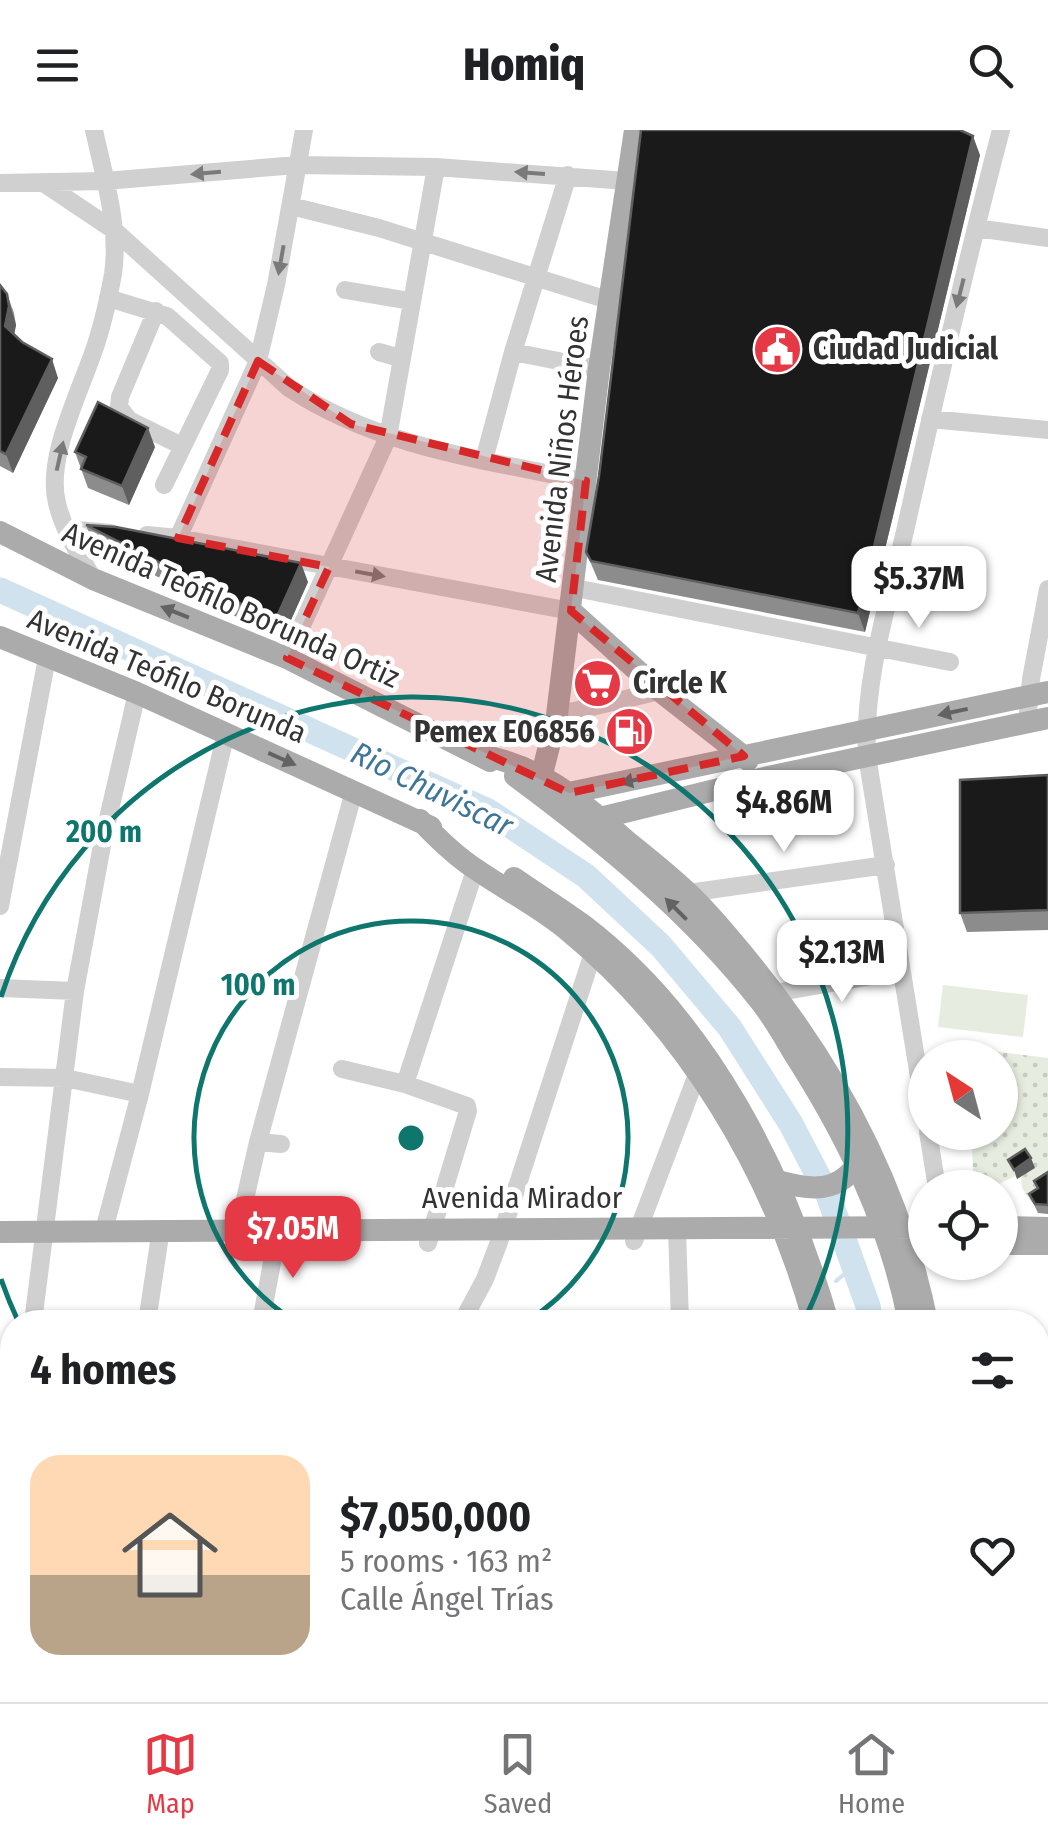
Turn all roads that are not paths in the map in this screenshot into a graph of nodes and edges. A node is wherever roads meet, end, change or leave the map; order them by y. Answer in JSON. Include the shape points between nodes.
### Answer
{"nodes":[{"id":1,"x":94,"y":130,"type":"edge"},
{"id":2,"x":304,"y":130,"type":"edge"},
{"id":3,"x":635,"y":130,"type":"edge"},
{"id":4,"x":997,"y":131,"type":"edge"},
{"id":5,"x":298,"y":165,"type":"junction"},
{"id":6,"x":436,"y":167,"type":"junction"},
{"id":7,"x":568,"y":176,"type":"junction"},
{"id":8,"x":105,"y":181,"type":"junction"},
{"id":9,"x":627,"y":181,"type":"junction"},
{"id":10,"x":42,"y":182,"type":"junction"},
{"id":11,"x":0,"y":183,"type":"edge"},
{"id":12,"x":290,"y":206,"type":"junction"},
{"id":13,"x":976,"y":228,"type":"junction"},
{"id":14,"x":115,"y":230,"type":"junction"},
{"id":15,"x":1048,"y":238,"type":"edge"},
{"id":16,"x":422,"y":241,"type":"junction"},
{"id":17,"x":538,"y":276,"type":"junction"},
{"id":18,"x":345,"y":290,"type":"dead end"},
{"id":19,"x":108,"y":298,"type":"junction"},
{"id":20,"x":611,"y":301,"type":"junction"},
{"id":21,"x":410,"y":302,"type":"junction"},
{"id":22,"x":156,"y":311,"type":"junction"},
{"id":23,"x":378,"y":352,"type":"dead end"},
{"id":24,"x":513,"y":352,"type":"junction"},
{"id":25,"x":400,"y":358,"type":"junction"},
{"id":26,"x":258,"y":361,"type":"junction"},
{"id":27,"x":599,"y":369,"type":"junction"},
{"id":28,"x":930,"y":419,"type":"junction"},
{"id":29,"x":1048,"y":430,"type":"edge"},
{"id":30,"x":388,"y":437,"type":"junction"},
{"id":31,"x":182,"y":446,"type":"junction"},
{"id":32,"x":484,"y":460,"type":"junction"},
{"id":33,"x":586,"y":481,"type":"junction"},
{"id":34,"x":164,"y":484,"type":"dead end"},
{"id":35,"x":66,"y":529,"type":"junction"},
{"id":36,"x":0,"y":532,"type":"edge"},
{"id":37,"x":178,"y":538,"type":"junction"},
{"id":38,"x":330,"y":566,"type":"junction"},
{"id":39,"x":93,"y":579,"type":"junction"},
{"id":40,"x":1048,"y":589,"type":"edge"},
{"id":41,"x":573,"y":600,"type":"junction"},
{"id":42,"x":0,"y":637,"type":"edge"},
{"id":43,"x":878,"y":648,"type":"junction"},
{"id":44,"x":47,"y":658,"type":"junction"},
{"id":45,"x":287,"y":658,"type":"junction"},
{"id":46,"x":950,"y":662,"type":"dead end"},
{"id":47,"x":660,"y":691,"type":"junction"},
{"id":48,"x":136,"y":693,"type":"junction"},
{"id":49,"x":1039,"y":693,"type":"edge"},
{"id":50,"x":557,"y":715,"type":"junction"},
{"id":51,"x":1038,"y":720,"type":"edge"},
{"id":52,"x":865,"y":730,"type":"junction"},
{"id":53,"x":226,"y":734,"type":"junction"},
{"id":54,"x":480,"y":756,"type":"junction"},
{"id":55,"x":744,"y":756,"type":"junction"},
{"id":56,"x":867,"y":756,"type":"junction"},
{"id":57,"x":542,"y":774,"type":"junction"},
{"id":58,"x":768,"y":776,"type":"junction"},
{"id":59,"x":354,"y":791,"type":"junction"},
{"id":60,"x":570,"y":793,"type":"junction"},
{"id":61,"x":600,"y":818,"type":"junction"},
{"id":62,"x":420,"y":820,"type":"junction"},
{"id":63,"x":886,"y":864,"type":"junction"},
{"id":64,"x":475,"y":870,"type":"junction"},
{"id":65,"x":688,"y":893,"type":"junction"},
{"id":66,"x":0,"y":906,"type":"edge"},
{"id":67,"x":594,"y":953,"type":"junction"},
{"id":68,"x":901,"y":971,"type":"junction"},
{"id":69,"x":0,"y":988,"type":"edge"},
{"id":70,"x":74,"y":991,"type":"junction"},
{"id":71,"x":774,"y":993,"type":"junction"},
{"id":72,"x":913,"y":1040,"type":"edge"},
{"id":73,"x":342,"y":1068,"type":"dead end"},
{"id":74,"x":698,"y":1072,"type":"junction"},
{"id":75,"x":0,"y":1077,"type":"edge"},
{"id":76,"x":65,"y":1078,"type":"junction"},
{"id":77,"x":405,"y":1084,"type":"junction"},
{"id":78,"x":140,"y":1094,"type":"junction"},
{"id":79,"x":258,"y":1142,"type":"junction"},
{"id":80,"x":280,"y":1144,"type":"dead end"},
{"id":81,"x":868,"y":1146,"type":"junction"},
{"id":82,"x":760,"y":1176,"type":"junction"},
{"id":83,"x":908,"y":1222,"type":"edge"},
{"id":84,"x":1018,"y":1228,"type":"edge"},
{"id":85,"x":1048,"y":1228,"type":"edge"},
{"id":86,"x":104,"y":1230,"type":"junction"},
{"id":87,"x":238,"y":1230,"type":"junction"},
{"id":88,"x":0,"y":1232,"type":"edge"},
{"id":89,"x":637,"y":1234,"type":"junction"},
{"id":90,"x":677,"y":1234,"type":"junction"},
{"id":91,"x":501,"y":1235,"type":"junction"},
{"id":92,"x":908,"y":1235,"type":"edge"},
{"id":93,"x":160,"y":1236,"type":"junction"},
{"id":94,"x":430,"y":1236,"type":"junction"},
{"id":95,"x":785,"y":1236,"type":"junction"},
{"id":96,"x":277,"y":1237,"type":"junction"},
{"id":97,"x":42,"y":1238,"type":"junction"},
{"id":98,"x":0,"y":1244,"type":"edge"},
{"id":99,"x":1018,"y":1244,"type":"edge"},
{"id":100,"x":1048,"y":1244,"type":"edge"},
{"id":101,"x":921,"y":1280,"type":"edge"},
{"id":102,"x":33,"y":1310,"type":"edge"},
{"id":103,"x":150,"y":1310,"type":"edge"},
{"id":104,"x":263,"y":1310,"type":"edge"},
{"id":105,"x":469,"y":1310,"type":"edge"},
{"id":106,"x":680,"y":1310,"type":"edge"},
{"id":107,"x":810,"y":1310,"type":"edge"},
{"id":108,"x":824,"y":1310,"type":"edge"},
{"id":109,"x":906,"y":1310,"type":"edge"},
{"id":110,"x":925,"y":1310,"type":"edge"}],
"edges":[{"from":1,"to":8,"type":"street"},
{"from":2,"to":5,"type":"street"},
{"from":3,"to":9,"type":"main road","name":"Avenida Niños Héroes"},
{"from":4,"to":13,"type":"street"},
{"from":5,"to":6,"type":"street"},
{"from":5,"to":8,"type":"street","one_way":true},
{"from":5,"to":12,"type":"street"},
{"from":7,"to":6,"type":"street","one_way":true},
{"from":6,"to":16,"type":"street"},
{"from":7,"to":9,"type":"street"},
{"from":7,"to":17,"type":"street"},
{"from":8,"to":10,"type":"street"},
{"from":8,"to":14,"type":"street"},
{"from":9,"to":20,"type":"main road","name":"Avenida Niños Héroes"},
{"from":10,"to":11,"type":"street"},
{"from":10,"to":14,"type":"street"},
{"from":12,"to":16,"type":"street"},
{"from":12,"to":26,"type":"street","one_way":true},
{"from":13,"to":15,"type":"street"},
{"from":13,"to":28,"type":"street","one_way":true},
{"from":14,"to":19,"type":"street"},
{"from":14,"to":26,"type":"street"},
{"from":16,"to":17,"type":"street"},
{"from":16,"to":21,"type":"street"},
{"from":17,"to":20,"type":"street"},
{"from":17,"to":24,"type":"street"},
{"from":18,"to":21,"type":"street"},
{"from":19,"to":22,"type":"street"},
{"from":35,"to":19,"type":"street","one_way":true,"via":[[56,503],[58,458]]},
{"from":20,"to":27,"type":"main road","name":"Avenida Niños Héroes"},
{"from":21,"to":25,"type":"street"},
{"from":22,"to":31,"type":"street","via":[[220,363]]},
{"from":22,"to":31,"type":"street","via":[[119,407],[129,420]]},
{"from":23,"to":25,"type":"street"},
{"from":24,"to":27,"type":"street"},
{"from":24,"to":32,"type":"street"},
{"from":25,"to":30,"type":"street"},
{"from":26,"to":30,"type":"street","via":[[315,405]]},
{"from":26,"to":37,"type":"street"},
{"from":27,"to":33,"type":"main road","name":"Avenida Niños Héroes"},
{"from":28,"to":29,"type":"street"},
{"from":28,"to":43,"type":"street"},
{"from":30,"to":32,"type":"street"},
{"from":30,"to":38,"type":"street"},
{"from":31,"to":34,"type":"street"},
{"from":32,"to":33,"type":"street"},
{"from":33,"to":41,"type":"main road","name":"Avenida Niños Héroes"},
{"from":35,"to":37,"type":"street"},
{"from":35,"to":39,"type":"street"},
{"from":36,"to":39,"type":"main road","name":"Avenida Teófilo Borunda Ortiz"},
{"from":37,"to":38,"type":"street"},
{"from":38,"to":41,"type":"street","one_way":true},
{"from":38,"to":45,"type":"street"},
{"from":45,"to":39,"type":"main road","name":"Avenida Teófilo Borunda Ortiz","one_way":true},
{"from":40,"to":49,"type":"street"},
{"from":41,"to":43,"type":"street"},
{"from":41,"to":47,"type":"main road"},
{"from":41,"to":50,"type":"main road","name":"Avenida Niños Héroes"},
{"from":42,"to":44,"type":"main road","name":"Avenida Teófilo Borunda"},
{"from":43,"to":46,"type":"street"},
{"from":43,"to":52,"type":"street"},
{"from":44,"to":48,"type":"main road","name":"Avenida Teófilo Borunda"},
{"from":44,"to":66,"type":"street"},
{"from":45,"to":54,"type":"main road","name":"Avenida Teófilo Borunda Ortiz"},
{"from":47,"to":50,"type":"street"},
{"from":47,"to":55,"type":"main road"},
{"from":48,"to":53,"type":"main road","name":"Avenida Teófilo Borunda"},
{"from":48,"to":70,"type":"street"},
{"from":49,"to":51,"type":"street"},
{"from":49,"to":52,"type":"main road","one_way":true},
{"from":50,"to":57,"type":"main road","name":"Avenida Niños Héroes"},
{"from":51,"to":56,"type":"main road"},
{"from":52,"to":55,"type":"main road"},
{"from":52,"to":56,"type":"street"},
{"from":53,"to":59,"type":"main road","name":"Avenida Teófilo Borunda","one_way":true},
{"from":53,"to":78,"type":"street"},
{"from":54,"to":57,"type":"main road"},
{"from":109,"to":54,"type":"main road","name":"Avenida Teófilo Borunda Ortiz","one_way":true,"bridge":true,"via":[[857,1159],[762,1002],[640,875]]},
{"from":55,"to":58,"type":"main road"},
{"from":55,"to":60,"type":"main road","one_way":true},
{"from":56,"to":58,"type":"main road"},
{"from":56,"to":63,"type":"street"},
{"from":57,"to":60,"type":"main road"},
{"from":58,"to":61,"type":"main road"},
{"from":59,"to":62,"type":"main road","name":"Avenida Teófilo Borunda"},
{"from":59,"to":79,"type":"street"},
{"from":60,"to":61,"type":"main road"},
{"from":61,"to":65,"type":"main road"},
{"from":62,"to":64,"type":"main road","name":"Avenida Teófilo Borunda"},
{"from":62,"to":108,"type":"main road","name":"Avenida Teófilo Borunda","bridge":true,"via":[[584,926],[658,997],[712,1066],[785,1195]]},
{"from":63,"to":65,"type":"street"},
{"from":63,"to":68,"type":"street"},
{"from":64,"to":67,"type":"main road","name":"Avenida Teófilo Borunda"},
{"from":64,"to":77,"type":"street"},
{"from":65,"to":71,"type":"main road"},
{"from":67,"to":74,"type":"main road","name":"Avenida Teófilo Borunda"},
{"from":67,"to":91,"type":"street"},
{"from":68,"to":71,"type":"street"},
{"from":68,"to":72,"type":"street"},
{"from":69,"to":70,"type":"street"},
{"from":70,"to":76,"type":"street"},
{"from":71,"to":81,"type":"main road"},
{"from":73,"to":77,"type":"street"},
{"from":74,"to":82,"type":"main road","name":"Avenida Teófilo Borunda"},
{"from":74,"to":89,"type":"street"},
{"from":75,"to":76,"type":"street"},
{"from":76,"to":78,"type":"street"},
{"from":76,"to":97,"type":"street"},
{"from":77,"to":94,"type":"street","via":[[462,1102],[468,1112]]},
{"from":78,"to":86,"type":"street"},
{"from":79,"to":80,"type":"street"},
{"from":79,"to":87,"type":"street"},
{"from":81,"to":82,"type":"main road","via":[[847,1179],[820,1188]]},
{"from":81,"to":83,"type":"main road"},
{"from":82,"to":95,"type":"main road","name":"Avenida Teófilo Borunda"},
{"from":84,"to":85,"type":"main road"},
{"from":86,"to":93,"type":"main road","name":"Avenida Mirador"},
{"from":86,"to":97,"type":"main road","name":"Avenida Mirador"},
{"from":87,"to":93,"type":"main road","name":"Avenida Mirador"},
{"from":87,"to":96,"type":"main road","name":"Avenida Mirador"},
{"from":88,"to":97,"type":"main road","name":"Avenida Mirador"},
{"from":89,"to":90,"type":"main road","name":"Avenida Mirador"},
{"from":89,"to":91,"type":"main road","name":"Avenida Mirador"},
{"from":90,"to":95,"type":"main road","name":"Avenida Mirador"},
{"from":90,"to":106,"type":"street"},
{"from":91,"to":94,"type":"main road","name":"Avenida Mirador"},
{"from":91,"to":105,"type":"street"},
{"from":92,"to":95,"type":"main road","name":"Avenida Mirador"},
{"from":93,"to":96,"type":"main road","name":"Avenida Mirador"},
{"from":93,"to":97,"type":"main road","name":"Avenida Mirador"},
{"from":93,"to":103,"type":"street"},
{"from":94,"to":96,"type":"main road","name":"Avenida Mirador"},
{"from":95,"to":107,"type":"main road","name":"Avenida Teófilo Borunda"},
{"from":96,"to":104,"type":"street"},
{"from":97,"to":98,"type":"main road","name":"Avenida Mirador"},
{"from":97,"to":102,"type":"street"},
{"from":99,"to":100,"type":"main road"},
{"from":101,"to":110,"type":"main road"}]}
